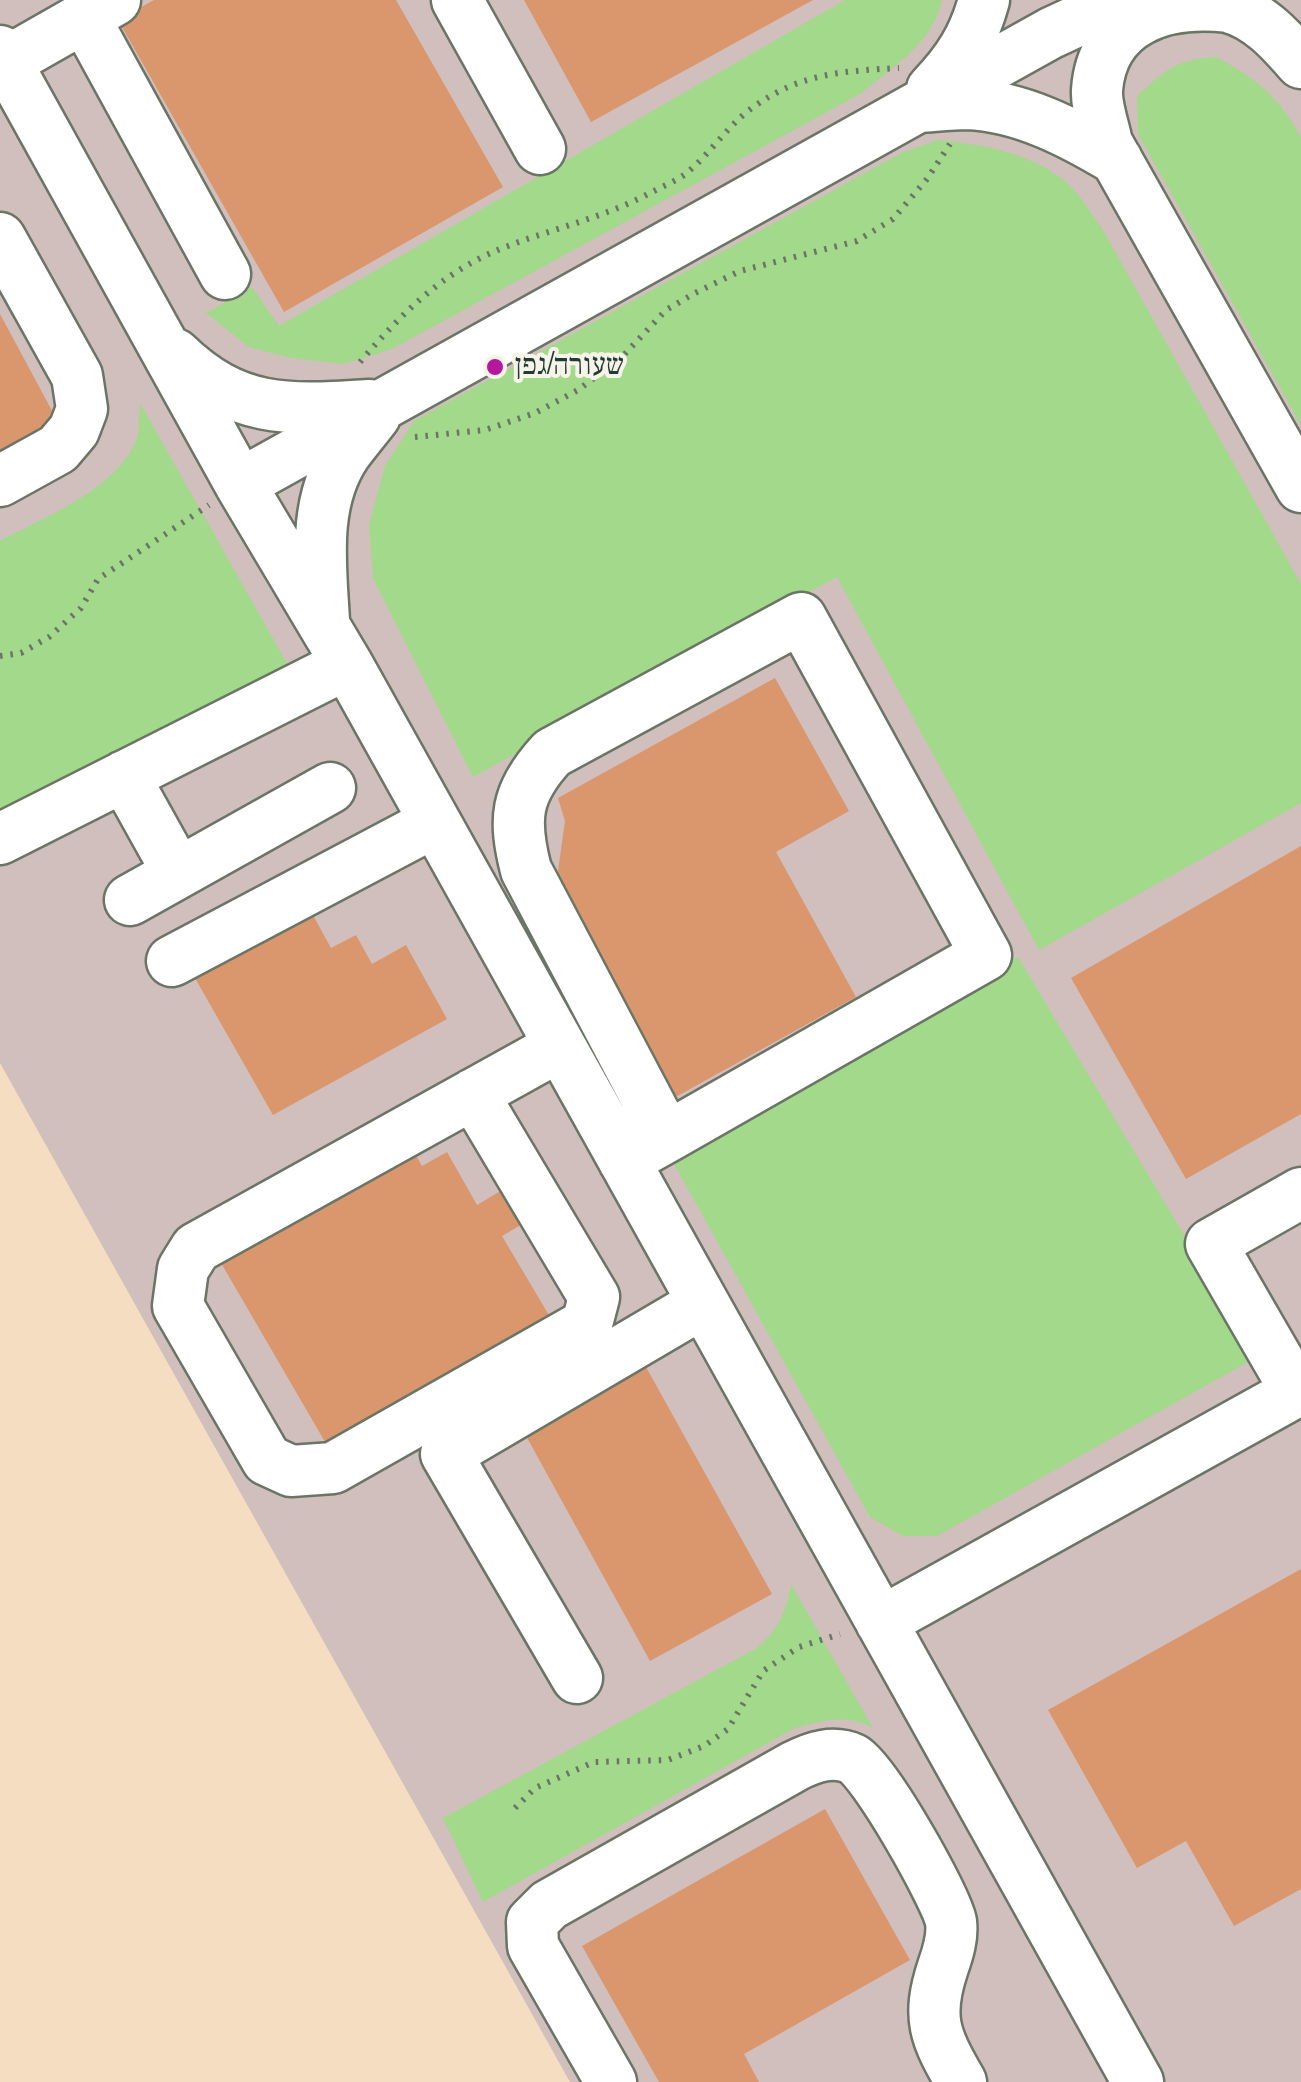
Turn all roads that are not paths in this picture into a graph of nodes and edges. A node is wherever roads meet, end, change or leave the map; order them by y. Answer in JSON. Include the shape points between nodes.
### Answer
{"nodes":[{"id":1,"x":456,"y":0,"type":"edge"},
{"id":2,"x":984,"y":0,"type":"edge"},
{"id":3,"x":1246,"y":5,"type":"edge"},
{"id":4,"x":1151,"y":8,"type":"junction"},
{"id":5,"x":100,"y":9,"type":"edge"},
{"id":6,"x":1043,"y":16,"type":"edge"},
{"id":7,"x":1301,"y":63,"type":"edge"},
{"id":8,"x":5,"y":68,"type":"edge"},
{"id":9,"x":963,"y":84,"type":"junction"},
{"id":10,"x":914,"y":107,"type":"junction"},
{"id":11,"x":540,"y":148,"type":"dead end"},
{"id":12,"x":1112,"y":152,"type":"junction"},
{"id":13,"x":0,"y":238,"type":"edge"},
{"id":14,"x":224,"y":274,"type":"dead end"},
{"id":15,"x":159,"y":338,"type":"junction"},
{"id":16,"x":384,"y":404,"type":"junction"},
{"id":17,"x":337,"y":426,"type":"junction"},
{"id":18,"x":0,"y":480,"type":"edge"},
{"id":19,"x":240,"y":484,"type":"junction"},
{"id":20,"x":1301,"y":487,"type":"edge"},
{"id":21,"x":336,"y":645,"type":"junction"},
{"id":22,"x":124,"y":776,"type":"junction"},
{"id":23,"x":330,"y":788,"type":"dead end"},
{"id":24,"x":434,"y":822,"type":"junction"},
{"id":25,"x":0,"y":838,"type":"edge"},
{"id":26,"x":178,"y":873,"type":"junction"},
{"id":27,"x":130,"y":900,"type":"dead end"},
{"id":28,"x":172,"y":962,"type":"dead end"},
{"id":29,"x":560,"y":1046,"type":"junction"},
{"id":30,"x":473,"y":1094,"type":"junction"},
{"id":31,"x":667,"y":1137,"type":"junction"},
{"id":32,"x":624,"y":1161,"type":"junction"},
{"id":33,"x":1301,"y":1193,"type":"edge"},
{"id":34,"x":703,"y":1303,"type":"junction"},
{"id":35,"x":1298,"y":1390,"type":"edge"},
{"id":36,"x":881,"y":1622,"type":"junction"},
{"id":37,"x":577,"y":1678,"type":"dead end"},
{"id":38,"x":1118,"y":2075,"type":"edge"},
{"id":39,"x":611,"y":2082,"type":"edge"},
{"id":40,"x":960,"y":2082,"type":"edge"}],
"edges":[{"from":1,"to":11,"type":"street"},
{"from":2,"to":9,"type":"street"},
{"from":3,"to":4,"type":"street"},
{"from":3,"to":7,"type":"street"},
{"from":4,"to":6,"type":"street"},
{"from":4,"to":12,"type":"street","via":[[1124,27],[1103,58],[1096,93]]},
{"from":5,"to":8,"type":"street"},
{"from":5,"to":14,"type":"street"},
{"from":6,"to":10,"type":"street"},
{"from":6,"to":12,"type":"street"},
{"from":8,"to":15,"type":"street"},
{"from":9,"to":10,"type":"street"},
{"from":9,"to":12,"type":"street"},
{"from":10,"to":16,"type":"street"},
{"from":12,"to":20,"type":"street"},
{"from":13,"to":18,"type":"street","via":[[77,376],[82,409],[58,448]]},
{"from":15,"to":17,"type":"street","via":[[199,377],[239,398]]},
{"from":15,"to":19,"type":"street"},
{"from":16,"to":17,"type":"street"},
{"from":16,"to":19,"type":"street"},
{"from":17,"to":21,"type":"street","via":[[344,456],[327,494],[320,536]]},
{"from":19,"to":21,"type":"street"},
{"from":21,"to":22,"type":"street"},
{"from":21,"to":24,"type":"street"},
{"from":22,"to":25,"type":"street"},
{"from":22,"to":26,"type":"street"},
{"from":23,"to":26,"type":"street"},
{"from":24,"to":28,"type":"street"},
{"from":24,"to":29,"type":"street"},
{"from":26,"to":27,"type":"street"},
{"from":29,"to":30,"type":"street"},
{"from":29,"to":32,"type":"street"},
{"from":30,"to":30,"type":"street","via":[[196,1248],[183,1268],[178,1306],[267,1460],[290,1471],[333,1468],[587,1324],[594,1297]]},
{"from":31,"to":31,"type":"street","via":[[986,955],[801,618],[552,753],[522,798],[516,833],[526,870]]},
{"from":31,"to":32,"type":"street"},
{"from":32,"to":34,"type":"street"},
{"from":33,"to":35,"type":"street","via":[[1211,1244]]},
{"from":34,"to":36,"type":"street"},
{"from":34,"to":37,"type":"street","via":[[446,1454]]},
{"from":35,"to":36,"type":"street"},
{"from":36,"to":38,"type":"street"},
{"from":39,"to":40,"type":"street","via":[[533,1946],[532,1922],[549,1905],[794,1766],[837,1755],[856,1760],[876,1782],[944,1900],[950,1948],[932,2018]]}]}
